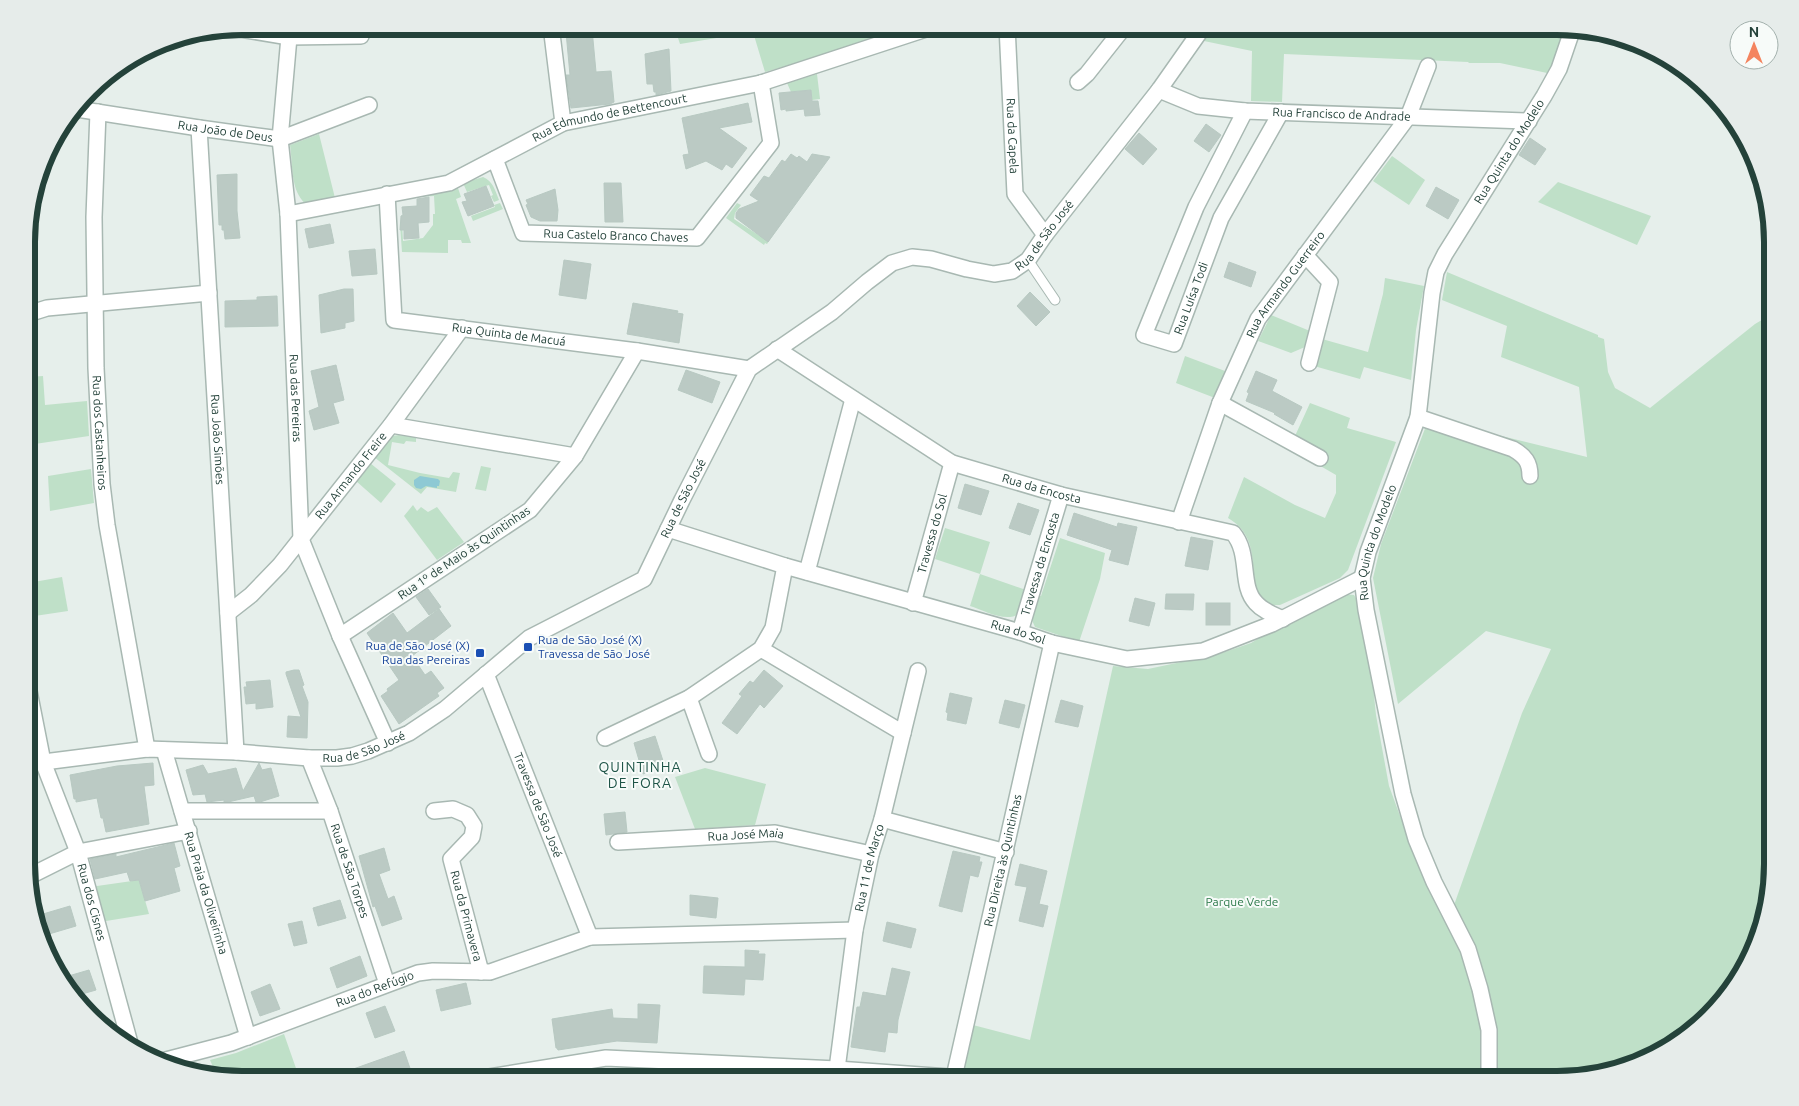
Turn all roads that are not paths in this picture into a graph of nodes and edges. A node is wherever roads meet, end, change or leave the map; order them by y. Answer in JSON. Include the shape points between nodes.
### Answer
{"nodes":[{"id":1,"x":277,"y":35,"type":"edge"},
{"id":2,"x":552,"y":35,"type":"edge"},
{"id":3,"x":908,"y":35,"type":"edge"},
{"id":4,"x":1007,"y":35,"type":"edge"},
{"id":5,"x":1118,"y":35,"type":"edge"},
{"id":6,"x":1198,"y":35,"type":"edge"},
{"id":7,"x":1570,"y":35,"type":"edge"},
{"id":8,"x":361,"y":36,"type":"dead end"},
{"id":9,"x":289,"y":37,"type":"junction"},
{"id":10,"x":1428,"y":66,"type":"dead end"},
{"id":11,"x":1078,"y":82,"type":"dead end"},
{"id":12,"x":761,"y":84,"type":"junction"},
{"id":13,"x":1159,"y":90,"type":"junction"},
{"id":14,"x":370,"y":105,"type":"dead end"},
{"id":15,"x":83,"y":110,"type":"edge"},
{"id":16,"x":1245,"y":111,"type":"junction"},
{"id":17,"x":98,"y":112,"type":"junction"},
{"id":18,"x":1281,"y":112,"type":"junction"},
{"id":19,"x":1408,"y":116,"type":"junction"},
{"id":20,"x":1529,"y":121,"type":"junction"},
{"id":21,"x":563,"y":123,"type":"junction"},
{"id":22,"x":200,"y":128,"type":"junction"},
{"id":23,"x":280,"y":139,"type":"junction"},
{"id":24,"x":495,"y":159,"type":"junction"},
{"id":25,"x":387,"y":194,"type":"junction"},
{"id":26,"x":288,"y":214,"type":"junction"},
{"id":27,"x":1045,"y":235,"type":"junction"},
{"id":28,"x":1305,"y":255,"type":"junction"},
{"id":29,"x":1028,"y":260,"type":"junction"},
{"id":30,"x":209,"y":293,"type":"junction"},
{"id":31,"x":1055,"y":300,"type":"dead end"},
{"id":32,"x":95,"y":304,"type":"junction"},
{"id":33,"x":35,"y":312,"type":"edge"},
{"id":34,"x":462,"y":328,"type":"junction"},
{"id":35,"x":776,"y":349,"type":"junction"},
{"id":36,"x":637,"y":352,"type":"junction"},
{"id":37,"x":1309,"y":363,"type":"dead end"},
{"id":38,"x":749,"y":368,"type":"junction"},
{"id":39,"x":853,"y":399,"type":"junction"},
{"id":40,"x":1220,"y":403,"type":"junction"},
{"id":41,"x":1418,"y":417,"type":"junction"},
{"id":42,"x":391,"y":425,"type":"junction"},
{"id":43,"x":575,"y":456,"type":"junction"},
{"id":44,"x":1320,"y":458,"type":"dead end"},
{"id":45,"x":952,"y":463,"type":"junction"},
{"id":46,"x":1530,"y":476,"type":"dead end"},
{"id":47,"x":1061,"y":495,"type":"junction"},
{"id":48,"x":1179,"y":522,"type":"junction"},
{"id":49,"x":668,"y":529,"type":"junction"},
{"id":50,"x":300,"y":539,"type":"junction"},
{"id":51,"x":785,"y":566,"type":"junction"},
{"id":52,"x":807,"y":572,"type":"junction"},
{"id":53,"x":1362,"y":578,"type":"junction"},
{"id":54,"x":914,"y":603,"type":"junction"},
{"id":55,"x":228,"y":613,"type":"junction"},
{"id":56,"x":1283,"y":619,"type":"junction"},
{"id":57,"x":1020,"y":632,"type":"junction"},
{"id":58,"x":340,"y":636,"type":"junction"},
{"id":59,"x":1052,"y":643,"type":"junction"},
{"id":60,"x":761,"y":649,"type":"junction"},
{"id":61,"x":918,"y":671,"type":"dead end"},
{"id":62,"x":486,"y":674,"type":"junction"},
{"id":63,"x":689,"y":698,"type":"junction"},
{"id":64,"x":903,"y":734,"type":"junction"},
{"id":65,"x":604,"y":738,"type":"dead end"},
{"id":66,"x":388,"y":743,"type":"junction"},
{"id":67,"x":147,"y":749,"type":"junction"},
{"id":68,"x":164,"y":750,"type":"junction"},
{"id":69,"x":236,"y":752,"type":"junction"},
{"id":70,"x":709,"y":754,"type":"dead end"},
{"id":71,"x":309,"y":758,"type":"junction"},
{"id":72,"x":36,"y":763,"type":"edge"},
{"id":73,"x":182,"y":811,"type":"junction"},
{"id":74,"x":330,"y":811,"type":"junction"},
{"id":75,"x":434,"y":811,"type":"dead end"},
{"id":76,"x":882,"y":819,"type":"junction"},
{"id":77,"x":189,"y":831,"type":"junction"},
{"id":78,"x":618,"y":842,"type":"dead end"},
{"id":79,"x":78,"y":852,"type":"junction"},
{"id":80,"x":1006,"y":852,"type":"junction"},
{"id":81,"x":871,"y":854,"type":"junction"},
{"id":82,"x":35,"y":874,"type":"edge"},
{"id":83,"x":854,"y":930,"type":"junction"},
{"id":84,"x":590,"y":937,"type":"junction"},
{"id":85,"x":481,"y":972,"type":"junction"},
{"id":86,"x":387,"y":984,"type":"junction"},
{"id":87,"x":128,"y":1037,"type":"edge"},
{"id":88,"x":248,"y":1037,"type":"junction"},
{"id":89,"x":172,"y":1059,"type":"edge"},
{"id":90,"x":837,"y":1069,"type":"junction"},
{"id":91,"x":536,"y":1071,"type":"edge"},
{"id":92,"x":866,"y":1071,"type":"edge"},
{"id":93,"x":955,"y":1071,"type":"edge"},
{"id":94,"x":1490,"y":1071,"type":"edge"}],
"edges":[{"from":1,"to":9,"type":"street"},
{"from":2,"to":21,"type":"street"},
{"from":3,"to":12,"type":"street","name":"Rua Edmundo de Bettencourt"},
{"from":4,"to":27,"type":"street","name":"Rua da Capela","via":[[1015,194]]},
{"from":5,"to":11,"type":"street"},
{"from":6,"to":13,"type":"street","name":"Rua de São José"},
{"from":7,"to":20,"type":"street","name":"Rua Quinta do Modelo","via":[[1559,69]]},
{"from":8,"to":9,"type":"street"},
{"from":9,"to":23,"type":"street","name":"Rua das Pereiras"},
{"from":10,"to":19,"type":"street","name":"Rua Armando Guerreiro"},
{"from":12,"to":21,"type":"street","name":"Rua Edmundo de Bettencourt"},
{"from":12,"to":24,"type":"street","name":"Rua Castelo Branco Chaves","via":[[771,143],[697,238],[523,232]]},
{"from":13,"to":16,"type":"street","name":"Rua Francisco de Andrade","via":[[1198,106]]},
{"from":13,"to":27,"type":"street","name":"Rua de São José"},
{"from":14,"to":23,"type":"street","name":"Rua João de Deus"},
{"from":15,"to":17,"type":"street","name":"Rua João de Deus"},
{"from":16,"to":18,"type":"street","name":"Rua Francisco de Andrade"},
{"from":16,"to":18,"type":"street","name":"Rua Luísa Todi","via":[[1196,208],[1144,335],[1174,344],[1221,218]]},
{"from":17,"to":22,"type":"street","name":"Rua João de Deus"},
{"from":17,"to":32,"type":"street","name":"Rua dos Castanheiros"},
{"from":18,"to":19,"type":"street","name":"Rua Francisco de Andrade"},
{"from":19,"to":20,"type":"street","name":"Rua Francisco de Andrade"},
{"from":19,"to":28,"type":"street","name":"Rua Armando Guerreiro"},
{"from":20,"to":41,"type":"street","name":"Rua Quinta do Modelo","via":[[1436,272]]},
{"from":21,"to":24,"type":"street","name":"Rua Edmundo de Bettencourt"},
{"from":22,"to":23,"type":"street","name":"Rua João de Deus"},
{"from":22,"to":30,"type":"street","name":"Rua João Simões"},
{"from":23,"to":26,"type":"street","name":"Rua das Pereiras"},
{"from":24,"to":25,"type":"street","name":"Rua Edmundo de Bettencourt","via":[[449,183]]},
{"from":25,"to":26,"type":"street","name":"Rua Edmundo de Bettencourt"},
{"from":25,"to":34,"type":"street","name":"Rua Quinta de Macuá","via":[[394,320]]},
{"from":26,"to":50,"type":"street","name":"Rua das Pereiras"},
{"from":27,"to":29,"type":"street","name":"Rua de São José"},
{"from":28,"to":37,"type":"street","via":[[1330,282]]},
{"from":28,"to":40,"type":"street","name":"Rua Armando Guerreiro","via":[[1258,319]]},
{"from":29,"to":31,"type":"lane"},
{"from":29,"to":35,"type":"street","name":"Rua de São José","via":[[1012,271],[994,274],[931,259],[912,257],[892,263],[832,312]]},
{"from":30,"to":32,"type":"street"},
{"from":30,"to":55,"type":"street","name":"Rua João Simões"},
{"from":32,"to":33,"type":"street"},
{"from":32,"to":67,"type":"street","name":"Rua dos Castanheiros","via":[[102,484]]},
{"from":34,"to":36,"type":"street","name":"Rua Quinta de Macuá"},
{"from":34,"to":42,"type":"street","name":"Rua Armando Freire"},
{"from":35,"to":38,"type":"street","name":"Rua de São José"},
{"from":35,"to":39,"type":"street","name":"Rua da Encosta"},
{"from":36,"to":38,"type":"street","name":"Rua Quinta de Macuá"},
{"from":36,"to":43,"type":"street","name":"Rua 1º de Maio às Quintinhas"},
{"from":38,"to":49,"type":"street","name":"Rua de São José"},
{"from":39,"to":45,"type":"street","name":"Rua da Encosta"},
{"from":39,"to":52,"type":"street"},
{"from":40,"to":44,"type":"street"},
{"from":40,"to":48,"type":"street","name":"Rua Armando Guerreiro"},
{"from":41,"to":46,"type":"street","via":[[1513,449],[1528,462]]},
{"from":41,"to":53,"type":"street","name":"Rua Quinta do Modelo","via":[[1368,552]]},
{"from":42,"to":43,"type":"street"},
{"from":42,"to":50,"type":"street","name":"Rua Armando Freire"},
{"from":43,"to":58,"type":"street","name":"Rua 1º de Maio às Quintinhas","via":[[530,510]]},
{"from":45,"to":47,"type":"street","name":"Rua da Encosta"},
{"from":45,"to":54,"type":"street","name":"Travessa do Sol"},
{"from":47,"to":48,"type":"street","name":"Rua da Encosta"},
{"from":47,"to":57,"type":"street","name":"Travessa da Encosta"},
{"from":48,"to":56,"type":"street","name":"Rua da Encosta","via":[[1234,533],[1244,554],[1249,591],[1256,603]]},
{"from":49,"to":51,"type":"street","name":"Rua do Sol"},
{"from":49,"to":62,"type":"street","name":"Rua de São José","via":[[644,580],[529,638]]},
{"from":50,"to":55,"type":"street","name":"Rua Armando Freire","via":[[251,596]]},
{"from":50,"to":58,"type":"street","name":"Rua das Pereiras"},
{"from":51,"to":52,"type":"street","name":"Rua do Sol"},
{"from":51,"to":60,"type":"street","via":[[773,628]]},
{"from":52,"to":54,"type":"street","name":"Rua do Sol"},
{"from":53,"to":56,"type":"street","name":"Rua do Sol"},
{"from":53,"to":94,"type":"street","name":"Rua Quinta do Modelo","via":[[1403,794],[1416,839],[1434,882],[1468,949],[1489,1030]]},
{"from":54,"to":57,"type":"street","name":"Rua do Sol"},
{"from":55,"to":69,"type":"street","name":"Rua João Simões"},
{"from":56,"to":59,"type":"street","name":"Rua do Sol","via":[[1203,651],[1127,659]]},
{"from":57,"to":59,"type":"street","name":"Rua do Sol"},
{"from":58,"to":66,"type":"street","name":"Rua das Pereiras"},
{"from":59,"to":80,"type":"street","name":"Rua Direita às Quintinhas"},
{"from":60,"to":63,"type":"street"},
{"from":60,"to":64,"type":"street"},
{"from":61,"to":64,"type":"street","name":"Rua 11 de Março"},
{"from":62,"to":66,"type":"street","name":"Rua de São José","via":[[429,721]]},
{"from":62,"to":84,"type":"street","name":"Travessa de São José"},
{"from":63,"to":65,"type":"street"},
{"from":63,"to":70,"type":"street"},
{"from":64,"to":76,"type":"street","name":"Rua 11 de Março"},
{"from":66,"to":71,"type":"street","name":"Rua de São José","via":[[352,756]]},
{"from":67,"to":68,"type":"street","name":"Rua de São José"},
{"from":67,"to":72,"type":"street","name":"Rua de São José"},
{"from":68,"to":69,"type":"street","name":"Rua de São José"},
{"from":68,"to":73,"type":"street","name":"Rua Praia da Oliveirinha"},
{"from":69,"to":71,"type":"street","name":"Rua de São José"},
{"from":71,"to":74,"type":"street","name":"Rua de São Torpes"},
{"from":72,"to":79,"type":"street","name":"Rua dos Cisnes"},
{"from":73,"to":74,"type":"street"},
{"from":73,"to":77,"type":"street","name":"Rua Praia da Oliveirinha"},
{"from":74,"to":86,"type":"street","name":"Rua de São Torpes"},
{"from":75,"to":85,"type":"street","name":"Rua da Primavera","via":[[453,809],[467,815],[474,826],[472,837],[451,859]]},
{"from":76,"to":80,"type":"street"},
{"from":76,"to":81,"type":"street","name":"Rua 11 de Março"},
{"from":77,"to":79,"type":"street"},
{"from":77,"to":88,"type":"street","name":"Rua Praia da Oliveirinha"},
{"from":78,"to":81,"type":"street","name":"Rua José Maia","via":[[775,833]]},
{"from":79,"to":82,"type":"street"},
{"from":79,"to":87,"type":"street","name":"Rua dos Cisnes"},
{"from":80,"to":93,"type":"street","name":"Rua Direita às Quintinhas"},
{"from":81,"to":83,"type":"street","name":"Rua 11 de Março"},
{"from":83,"to":84,"type":"street","name":"Rua do Refúgio"},
{"from":83,"to":90,"type":"street","name":"Rua 11 de Março"},
{"from":84,"to":85,"type":"street","name":"Rua do Refúgio","via":[[498,970]]},
{"from":85,"to":86,"type":"street","name":"Rua do Refúgio","via":[[433,972]]},
{"from":86,"to":88,"type":"street","name":"Rua do Refúgio"},
{"from":88,"to":89,"type":"street","name":"Rua do Refúgio"},
{"from":90,"to":91,"type":"street","via":[[606,1058]]},
{"from":90,"to":92,"type":"street"}]}
